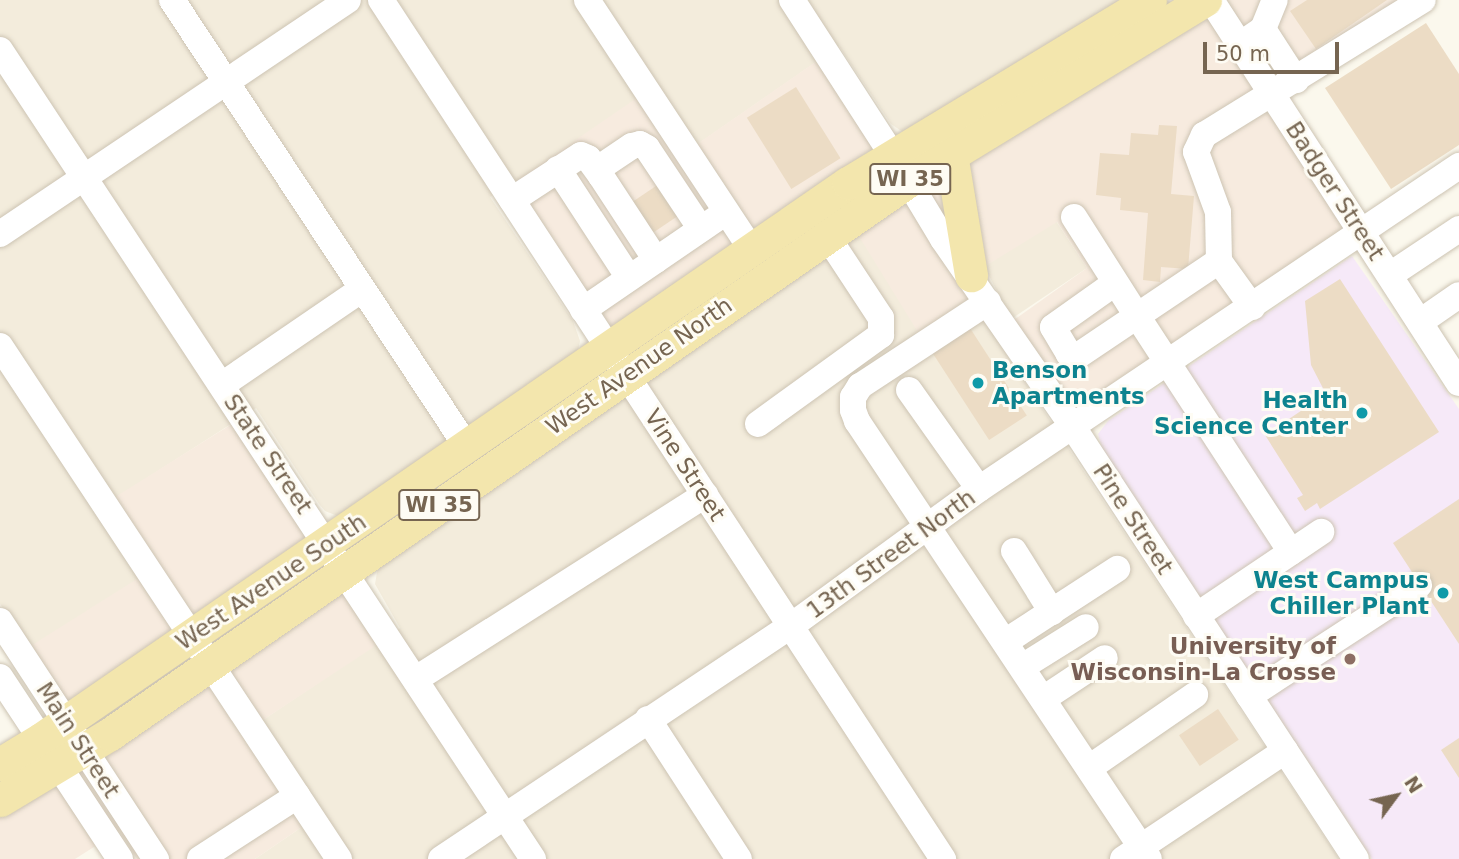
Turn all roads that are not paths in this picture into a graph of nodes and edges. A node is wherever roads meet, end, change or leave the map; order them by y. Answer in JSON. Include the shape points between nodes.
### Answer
{"nodes":[{"id":1,"x":172,"y":0,"type":"edge"},
{"id":2,"x":348,"y":0,"type":"edge"},
{"id":3,"x":381,"y":0,"type":"edge"},
{"id":4,"x":587,"y":0,"type":"edge"},
{"id":5,"x":792,"y":0,"type":"edge"},
{"id":6,"x":1150,"y":0,"type":"edge"},
{"id":7,"x":1205,"y":0,"type":"edge"},
{"id":8,"x":1211,"y":0,"type":"edge"},
{"id":9,"x":1275,"y":0,"type":"edge"},
{"id":10,"x":1423,"y":0,"type":"edge"},
{"id":11,"x":1263,"y":29,"type":"junction"},
{"id":12,"x":1239,"y":45,"type":"junction"},
{"id":13,"x":0,"y":50,"type":"edge"},
{"id":14,"x":1296,"y":80,"type":"junction"},
{"id":15,"x":225,"y":82,"type":"junction"},
{"id":16,"x":1272,"y":95,"type":"junction"},
{"id":17,"x":951,"y":154,"type":"junction"},
{"id":18,"x":1459,"y":166,"type":"edge"},
{"id":19,"x":900,"y":168,"type":"junction"},
{"id":20,"x":558,"y":169,"type":"junction"},
{"id":21,"x":601,"y":176,"type":"junction"},
{"id":22,"x":83,"y":178,"type":"junction"},
{"id":23,"x":512,"y":200,"type":"junction"},
{"id":24,"x":727,"y":212,"type":"junction"},
{"id":25,"x":1074,"y":217,"type":"dead end"},
{"id":26,"x":701,"y":229,"type":"junction"},
{"id":27,"x":1459,"y":229,"type":"edge"},
{"id":28,"x":0,"y":234,"type":"edge"},
{"id":29,"x":827,"y":236,"type":"junction"},
{"id":30,"x":1350,"y":239,"type":"junction"},
{"id":31,"x":751,"y":249,"type":"junction"},
{"id":32,"x":656,"y":260,"type":"junction"},
{"id":33,"x":1219,"y":261,"type":"junction"},
{"id":34,"x":1390,"y":275,"type":"junction"},
{"id":35,"x":629,"y":278,"type":"junction"},
{"id":36,"x":1115,"y":283,"type":"junction"},
{"id":37,"x":362,"y":289,"type":"junction"},
{"id":38,"x":979,"y":289,"type":"junction"},
{"id":39,"x":1459,"y":295,"type":"edge"},
{"id":40,"x":1252,"y":307,"type":"junction"},
{"id":41,"x":583,"y":310,"type":"junction"},
{"id":42,"x":1137,"y":316,"type":"junction"},
{"id":43,"x":1420,"y":322,"type":"junction"},
{"id":44,"x":881,"y":335,"type":"junction"},
{"id":45,"x":0,"y":345,"type":"edge"},
{"id":46,"x":898,"y":360,"type":"junction"},
{"id":47,"x":618,"y":362,"type":"junction"},
{"id":48,"x":1167,"y":364,"type":"junction"},
{"id":49,"x":1459,"y":383,"type":"edge"},
{"id":50,"x":222,"y":385,"type":"junction"},
{"id":51,"x":909,"y":390,"type":"dead end"},
{"id":52,"x":758,"y":424,"type":"dead end"},
{"id":53,"x":1073,"y":427,"type":"junction"},
{"id":54,"x":467,"y":447,"type":"junction"},
{"id":55,"x":979,"y":489,"type":"junction"},
{"id":56,"x":705,"y":495,"type":"junction"},
{"id":57,"x":928,"y":526,"type":"junction"},
{"id":58,"x":1321,"y":533,"type":"dead end"},
{"id":59,"x":327,"y":543,"type":"junction"},
{"id":60,"x":1014,"y":551,"type":"dead end"},
{"id":61,"x":1291,"y":552,"type":"junction"},
{"id":62,"x":1117,"y":569,"type":"dead end"},
{"id":63,"x":346,"y":570,"type":"junction"},
{"id":64,"x":1419,"y":585,"type":"dead end"},
{"id":65,"x":1052,"y":612,"type":"junction"},
{"id":66,"x":1196,"y":616,"type":"junction"},
{"id":67,"x":0,"y":621,"type":"edge"},
{"id":68,"x":791,"y":626,"type":"junction"},
{"id":69,"x":1086,"y":627,"type":"dead end"},
{"id":70,"x":191,"y":636,"type":"junction"},
{"id":71,"x":1005,"y":642,"type":"junction"},
{"id":72,"x":1105,"y":657,"type":"dead end"},
{"id":73,"x":210,"y":665,"type":"junction"},
{"id":74,"x":1022,"y":667,"type":"junction"},
{"id":75,"x":0,"y":677,"type":"edge"},
{"id":76,"x":416,"y":679,"type":"junction"},
{"id":77,"x":1195,"y":695,"type":"dead end"},
{"id":78,"x":1249,"y":696,"type":"junction"},
{"id":79,"x":1043,"y":699,"type":"junction"},
{"id":80,"x":648,"y":719,"type":"junction"},
{"id":81,"x":63,"y":744,"type":"junction"},
{"id":82,"x":1285,"y":751,"type":"junction"},
{"id":83,"x":0,"y":764,"type":"edge"},
{"id":84,"x":1089,"y":768,"type":"junction"},
{"id":85,"x":297,"y":796,"type":"junction"},
{"id":86,"x":0,"y":800,"type":"edge"},
{"id":87,"x":505,"y":816,"type":"junction"},
{"id":88,"x":1138,"y":855,"type":"edge"},
{"id":89,"x":120,"y":859,"type":"edge"},
{"id":90,"x":156,"y":859,"type":"edge"},
{"id":91,"x":200,"y":859,"type":"edge"},
{"id":92,"x":339,"y":859,"type":"edge"},
{"id":93,"x":441,"y":859,"type":"edge"},
{"id":94,"x":533,"y":859,"type":"edge"},
{"id":95,"x":739,"y":859,"type":"edge"},
{"id":96,"x":943,"y":859,"type":"edge"},
{"id":97,"x":1356,"y":859,"type":"edge"}],
"edges":[{"from":1,"to":15,"type":"street"},
{"from":2,"to":15,"type":"street"},
{"from":3,"to":23,"type":"street","name":"Vine Street"},
{"from":4,"to":24,"type":"street"},
{"from":5,"to":19,"type":"street","name":"Pine Street"},
{"from":6,"to":19,"type":"main road","name":"West Avenue North","number":"WI 35"},
{"from":7,"to":17,"type":"main road","name":"West Avenue North","number":"WI 35"},
{"from":8,"to":12,"type":"street","name":"Badger Street"},
{"from":9,"to":11,"type":"street"},
{"from":10,"to":14,"type":"street"},
{"from":11,"to":12,"type":"street"},
{"from":11,"to":14,"type":"street"},
{"from":12,"to":16,"type":"street","name":"Badger Street"},
{"from":13,"to":22,"type":"street","name":"State Street"},
{"from":14,"to":16,"type":"street"},
{"from":15,"to":22,"type":"street"},
{"from":15,"to":37,"type":"street"},
{"from":16,"to":30,"type":"street","name":"Badger Street"},
{"from":16,"to":33,"type":"street","via":[[1204,135],[1197,144],[1199,164],[1218,212]]},
{"from":17,"to":19,"type":"main road","name":"West Avenue North","number":"WI 35"},
{"from":17,"to":38,"type":"main road"},
{"from":18,"to":30,"type":"street","name":"13th Street North"},
{"from":19,"to":29,"type":"main road","name":"West Avenue North","number":"WI 35"},
{"from":19,"to":31,"type":"main road","name":"West Avenue North","number":"WI 35"},
{"from":19,"to":38,"type":"street","name":"Pine Street"},
{"from":20,"to":21,"type":"street","via":[[581,155]]},
{"from":20,"to":23,"type":"street"},
{"from":20,"to":35,"type":"street"},
{"from":21,"to":26,"type":"street","via":[[605,164],[640,144]]},
{"from":21,"to":32,"type":"street"},
{"from":22,"to":28,"type":"street"},
{"from":22,"to":50,"type":"street","name":"State Street"},
{"from":23,"to":41,"type":"street","name":"Vine Street"},
{"from":24,"to":26,"type":"street"},
{"from":24,"to":31,"type":"street"},
{"from":25,"to":36,"type":"street"},
{"from":26,"to":32,"type":"street"},
{"from":27,"to":34,"type":"street"},
{"from":29,"to":44,"type":"street","via":[[881,318]]},
{"from":29,"to":47,"type":"main road","name":"West Avenue North","number":"WI 35"},
{"from":30,"to":34,"type":"street","name":"Badger Street"},
{"from":30,"to":40,"type":"street","name":"13th Street North"},
{"from":31,"to":47,"type":"main road","name":"West Avenue North","number":"WI 35"},
{"from":32,"to":35,"type":"street"},
{"from":33,"to":40,"type":"street"},
{"from":33,"to":42,"type":"street"},
{"from":34,"to":43,"type":"street","name":"Badger Street"},
{"from":35,"to":41,"type":"street"},
{"from":36,"to":42,"type":"street"},
{"from":36,"to":42,"type":"street","via":[[1053,327],[1069,354],[1076,357]]},
{"from":37,"to":50,"type":"street"},
{"from":37,"to":54,"type":"street"},
{"from":38,"to":46,"type":"street"},
{"from":38,"to":53,"type":"street","name":"Pine Street"},
{"from":39,"to":43,"type":"street"},
{"from":40,"to":48,"type":"street","name":"13th Street North"},
{"from":41,"to":47,"type":"street","name":"Vine Street"},
{"from":42,"to":48,"type":"street"},
{"from":43,"to":49,"type":"street","name":"Badger Street"},
{"from":44,"to":46,"type":"street"},
{"from":44,"to":52,"type":"street"},
{"from":45,"to":70,"type":"street"},
{"from":46,"to":57,"type":"street","via":[[860,386],[853,397],[853,410]]},
{"from":47,"to":54,"type":"main road","name":"West Avenue South","number":"WI 35"},
{"from":47,"to":56,"type":"street","name":"Vine Street"},
{"from":47,"to":63,"type":"main road","name":"West Avenue North","number":"WI 35"},
{"from":48,"to":53,"type":"street","name":"13th Street North"},
{"from":48,"to":61,"type":"street"},
{"from":50,"to":59,"type":"street","name":"State Street"},
{"from":51,"to":55,"type":"street"},
{"from":53,"to":55,"type":"street","name":"13th Street North"},
{"from":53,"to":66,"type":"street","name":"Pine Street"},
{"from":54,"to":59,"type":"main road","name":"West Avenue South","number":"WI 35"},
{"from":55,"to":57,"type":"street","name":"13th Street North"},
{"from":56,"to":68,"type":"street","name":"Vine Street"},
{"from":56,"to":76,"type":"street"},
{"from":57,"to":68,"type":"street","name":"13th Street North"},
{"from":57,"to":71,"type":"street"},
{"from":58,"to":61,"type":"street"},
{"from":59,"to":63,"type":"street","name":"State Street"},
{"from":59,"to":70,"type":"main road","name":"West Avenue South","number":"WI 35"},
{"from":60,"to":65,"type":"street"},
{"from":61,"to":66,"type":"street"},
{"from":62,"to":65,"type":"street"},
{"from":63,"to":73,"type":"main road","name":"West Avenue North","number":"WI 35"},
{"from":63,"to":76,"type":"street","name":"State Street"},
{"from":64,"to":78,"type":"street"},
{"from":65,"to":71,"type":"street"},
{"from":66,"to":78,"type":"street","name":"Pine Street"},
{"from":67,"to":81,"type":"street","name":"Main Street"},
{"from":68,"to":80,"type":"street","name":"13th Street North"},
{"from":68,"to":96,"type":"street","name":"Vine Street"},
{"from":69,"to":74,"type":"street"},
{"from":70,"to":73,"type":"street"},
{"from":70,"to":81,"type":"main road","name":"West Avenue South","number":"WI 35"},
{"from":71,"to":74,"type":"street"},
{"from":72,"to":79,"type":"street"},
{"from":73,"to":81,"type":"main road","name":"West Avenue North","number":"WI 35"},
{"from":73,"to":85,"type":"street"},
{"from":74,"to":79,"type":"street"},
{"from":75,"to":81,"type":"street"},
{"from":76,"to":87,"type":"street","name":"State Street"},
{"from":77,"to":84,"type":"street"},
{"from":78,"to":82,"type":"street","name":"Pine Street"},
{"from":79,"to":84,"type":"street"},
{"from":80,"to":87,"type":"street","name":"13th Street North"},
{"from":80,"to":95,"type":"street"},
{"from":81,"to":83,"type":"main road","name":"West Avenue South","number":"WI 35"},
{"from":81,"to":86,"type":"main road","name":"West Avenue South","number":"WI 35"},
{"from":81,"to":89,"type":"street"},
{"from":81,"to":90,"type":"street","name":"Main Street"},
{"from":82,"to":88,"type":"street"},
{"from":82,"to":97,"type":"street","name":"Pine Street"},
{"from":84,"to":88,"type":"street"},
{"from":85,"to":91,"type":"street"},
{"from":85,"to":92,"type":"street"},
{"from":87,"to":93,"type":"street","name":"13th Street North"},
{"from":87,"to":94,"type":"street","name":"State Street"}]}
